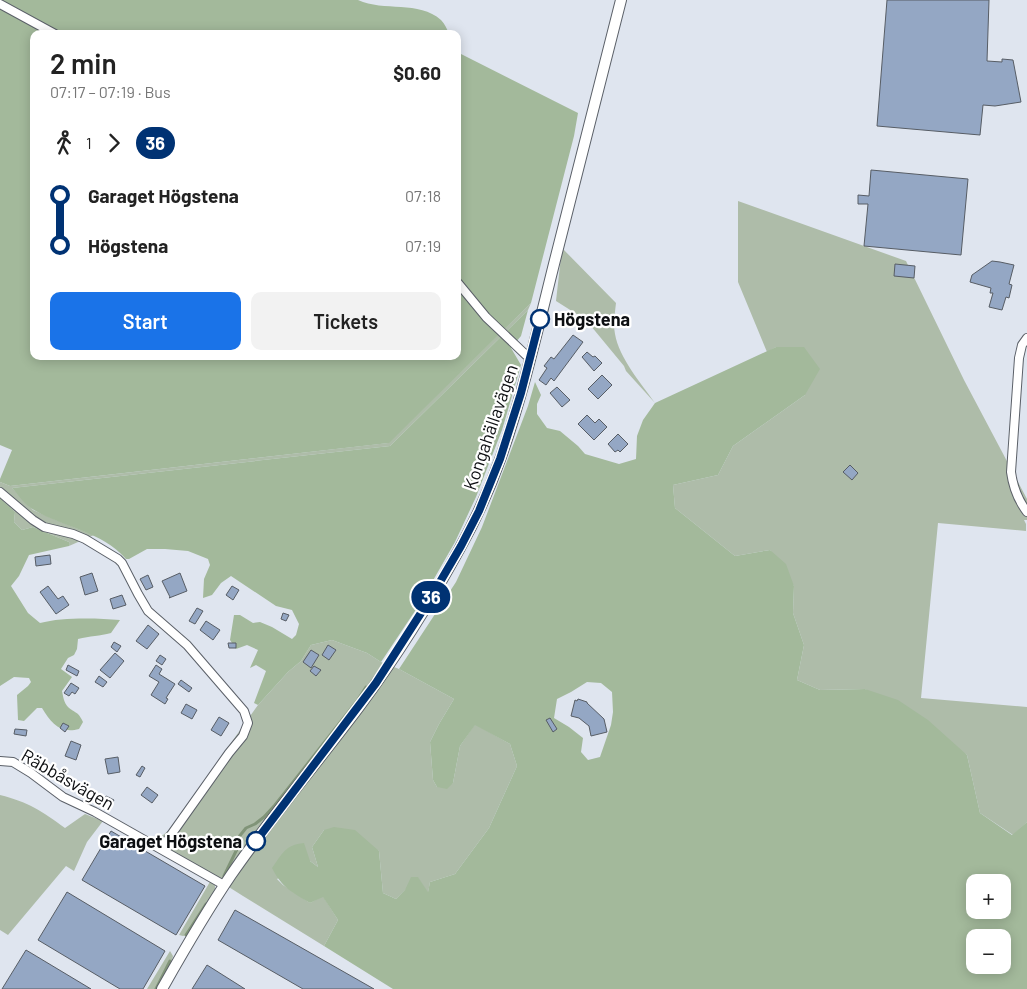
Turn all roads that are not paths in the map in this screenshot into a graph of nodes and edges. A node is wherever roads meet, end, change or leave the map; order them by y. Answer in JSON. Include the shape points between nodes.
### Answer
{"nodes":[{"id":1,"x":621,"y":0,"type":"edge"},
{"id":2,"x":0,"y":4,"type":"edge"},
{"id":3,"x":48,"y":30,"type":"edge"},
{"id":4,"x":461,"y":287,"type":"edge"},
{"id":5,"x":1027,"y":338,"type":"edge"},
{"id":6,"x":531,"y":356,"type":"junction"},
{"id":7,"x":0,"y":492,"type":"edge"},
{"id":8,"x":1027,"y":512,"type":"edge"},
{"id":9,"x":0,"y":761,"type":"edge"},
{"id":10,"x":161,"y":849,"type":"junction"},
{"id":11,"x":224,"y":886,"type":"junction"},
{"id":12,"x":162,"y":989,"type":"edge"}],
"edges":[{"from":1,"to":6,"type":"street","name":"Kongahällavägen"},
{"from":2,"to":3,"type":"street"},
{"from":4,"to":6,"type":"street","via":[[486,317],[526,355]]},
{"from":5,"to":8,"type":"street","via":[[1019,358],[1011,472],[1017,495]]},
{"from":6,"to":11,"type":"street","name":"Kongahällavägen","via":[[500,459],[479,511],[439,585],[376,683]]},
{"from":7,"to":10,"type":"street","via":[[44,527],[85,539],[118,559],[148,611],[188,645],[244,711],[248,723],[243,736]]},
{"from":9,"to":10,"type":"street","name":"Räbbåsvägen","via":[[13,762],[63,797]]},
{"from":10,"to":11,"type":"street","name":"Räbbåsvägen"},
{"from":11,"to":12,"type":"street","name":"Kongahällavägen"}]}
